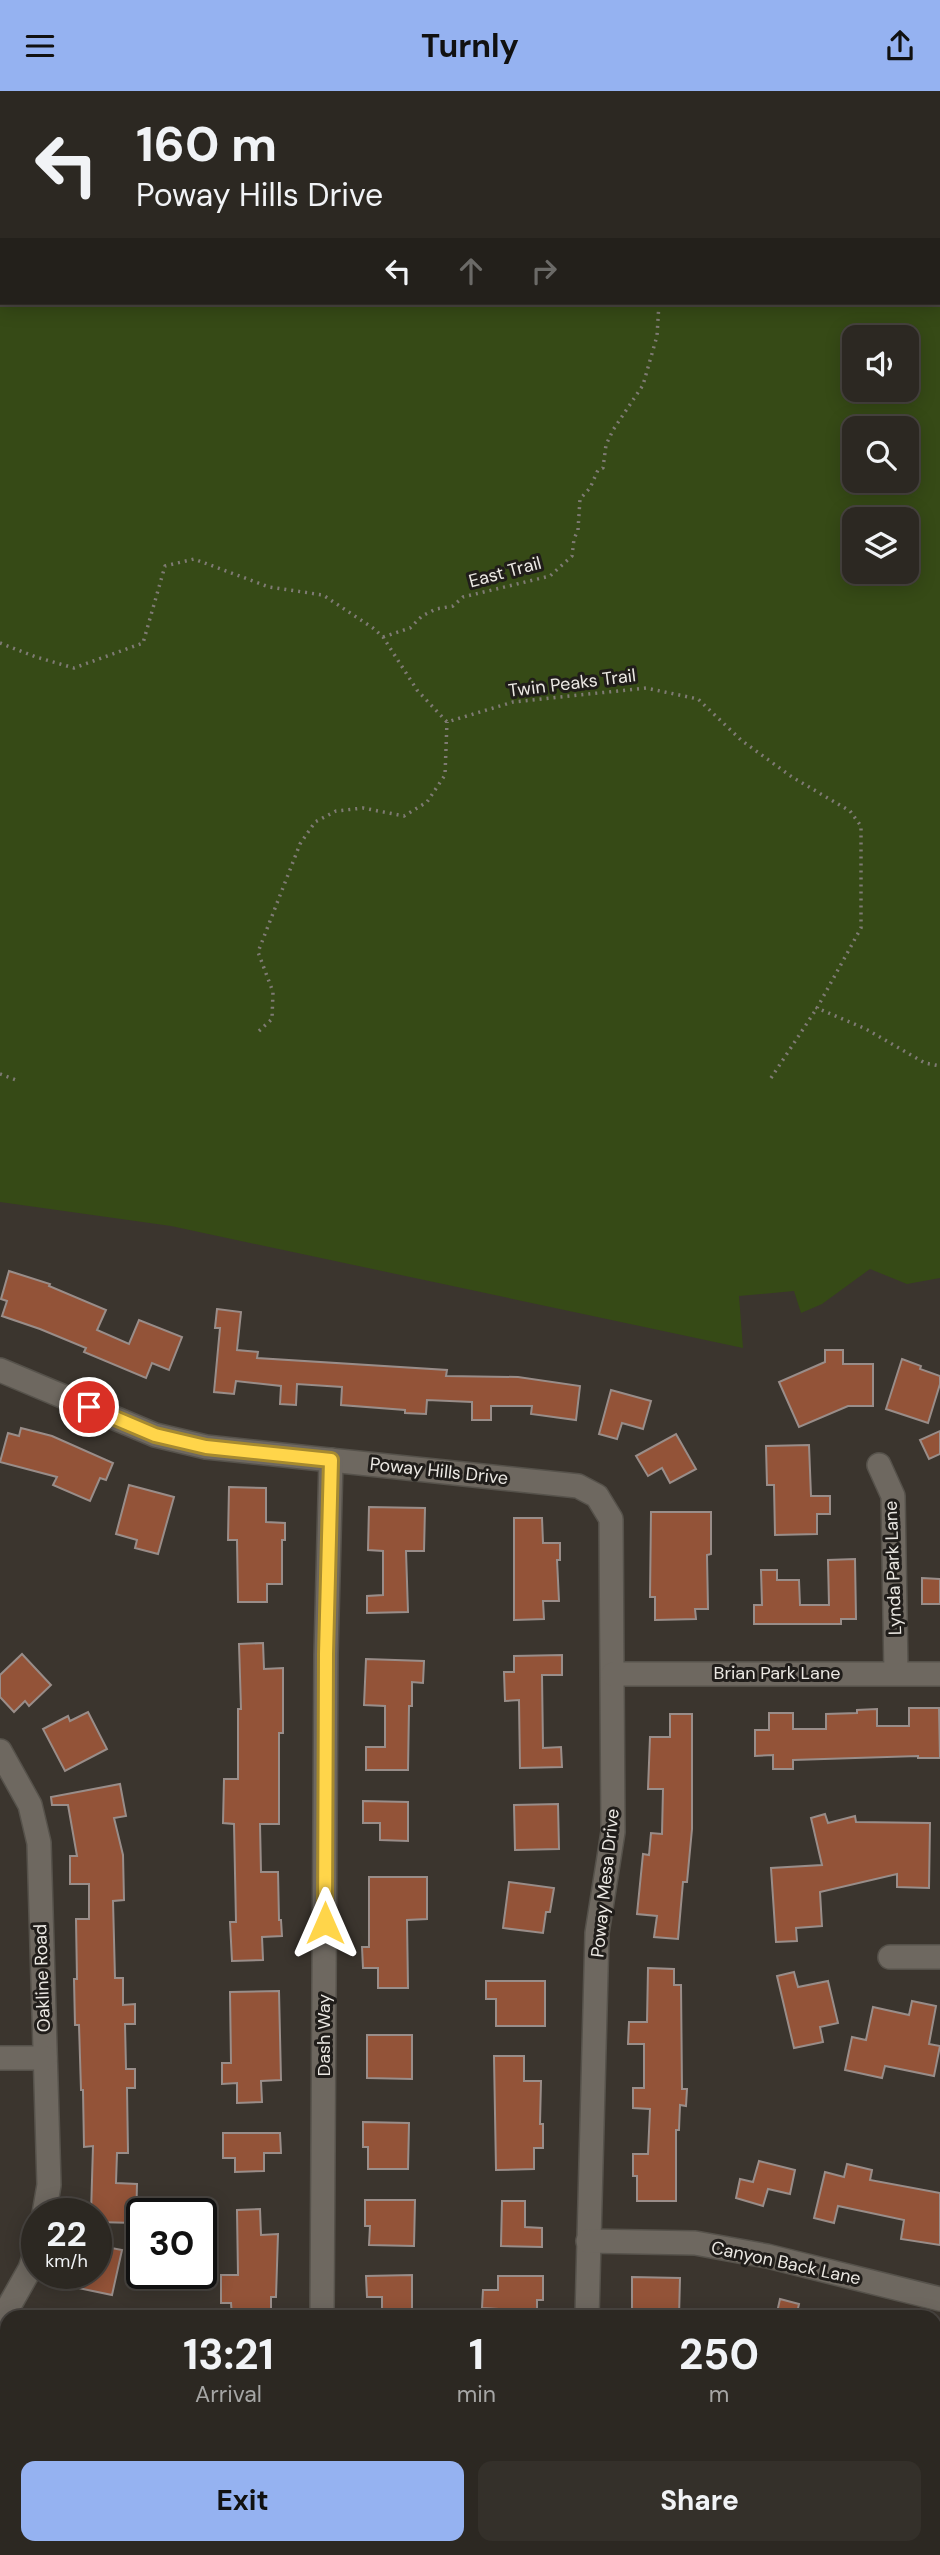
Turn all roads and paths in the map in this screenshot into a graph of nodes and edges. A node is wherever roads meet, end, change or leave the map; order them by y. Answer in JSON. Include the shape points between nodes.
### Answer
{"nodes":[{"id":1,"x":659,"y":305,"type":"edge"},
{"id":2,"x":383,"y":637,"type":"junction"},
{"id":3,"x":0,"y":643,"type":"edge"},
{"id":4,"x":447,"y":722,"type":"junction"},
{"id":5,"x":817,"y":1008,"type":"junction"},
{"id":6,"x":259,"y":1031,"type":"dead end"},
{"id":7,"x":940,"y":1066,"type":"edge"},
{"id":8,"x":0,"y":1074,"type":"edge"},
{"id":9,"x":771,"y":1077,"type":"dead end"},
{"id":10,"x":16,"y":1080,"type":"dead end"},
{"id":11,"x":0,"y":1370,"type":"edge"},
{"id":12,"x":331,"y":1460,"type":"junction"},
{"id":13,"x":879,"y":1465,"type":"dead end"},
{"id":14,"x":597,"y":1496,"type":"joint"},
{"id":15,"x":896,"y":1673,"type":"junction"},
{"id":16,"x":613,"y":1674,"type":"junction"},
{"id":17,"x":940,"y":1674,"type":"edge"},
{"id":18,"x":0,"y":1751,"type":"edge"},
{"id":19,"x":890,"y":1957,"type":"dead end"},
{"id":20,"x":940,"y":1957,"type":"edge"},
{"id":21,"x":0,"y":2058,"type":"edge"},
{"id":22,"x":44,"y":2058,"type":"junction"},
{"id":23,"x":47,"y":2198,"type":"edge"},
{"id":24,"x":588,"y":2241,"type":"junction"},
{"id":25,"x":21,"y":2285,"type":"edge"},
{"id":26,"x":940,"y":2299,"type":"edge"},
{"id":27,"x":7,"y":2310,"type":"edge"},
{"id":28,"x":322,"y":2310,"type":"edge"},
{"id":29,"x":587,"y":2310,"type":"edge"}],
"edges":[{"from":1,"to":2,"type":"path","name":"East Trail","via":[[657,336],[643,385],[612,430],[603,468],[580,499],[572,556],[550,576],[463,597],[453,606],[422,616],[410,628]]},
{"from":2,"to":3,"type":"path","via":[[323,595],[269,587],[194,559],[165,566],[143,643],[74,668]]},
{"from":2,"to":4,"type":"path","via":[[417,690]]},
{"from":4,"to":5,"type":"path","name":"Twin Peaks Trail","via":[[513,702],[646,688],[698,699],[741,740],[850,811],[861,826],[861,928]]},
{"from":4,"to":6,"type":"path","via":[[445,775],[428,802],[404,816],[363,808],[336,811],[315,822],[300,844],[258,953],[273,992],[272,1019]]},
{"from":5,"to":7,"type":"path","via":[[866,1028],[925,1063]]},
{"from":5,"to":9,"type":"path","name":"Twin Peaks Trail"},
{"from":8,"to":10,"type":"path"},
{"from":11,"to":12,"type":"street","name":"Poway Hills Drive","via":[[155,1435],[206,1447]]},
{"from":12,"to":14,"type":"street","name":"Poway Hills Drive","via":[[578,1486]]},
{"from":12,"to":28,"type":"street","name":"Dash Way"},
{"from":13,"to":15,"type":"street","name":"Lynda Park Lane","via":[[892,1496]]},
{"from":14,"to":16,"type":"street","name":"Poway Mesa Drive","via":[[611,1519]]},
{"from":15,"to":16,"type":"street","name":"Brian Park Lane"},
{"from":15,"to":17,"type":"street","name":"Brian Park Lane"},
{"from":16,"to":24,"type":"street","name":"Poway Mesa Drive","via":[[613,1832],[597,1933]]},
{"from":18,"to":22,"type":"street","name":"Oakline Road","via":[[30,1805],[39,1843]]},
{"from":19,"to":20,"type":"street"},
{"from":21,"to":22,"type":"street"},
{"from":22,"to":23,"type":"street","name":"Oakline Road"},
{"from":24,"to":26,"type":"street","name":"Canyon Back Lane","via":[[695,2243]]},
{"from":24,"to":29,"type":"street","name":"Poway Mesa Drive"},
{"from":25,"to":27,"type":"street"}]}
